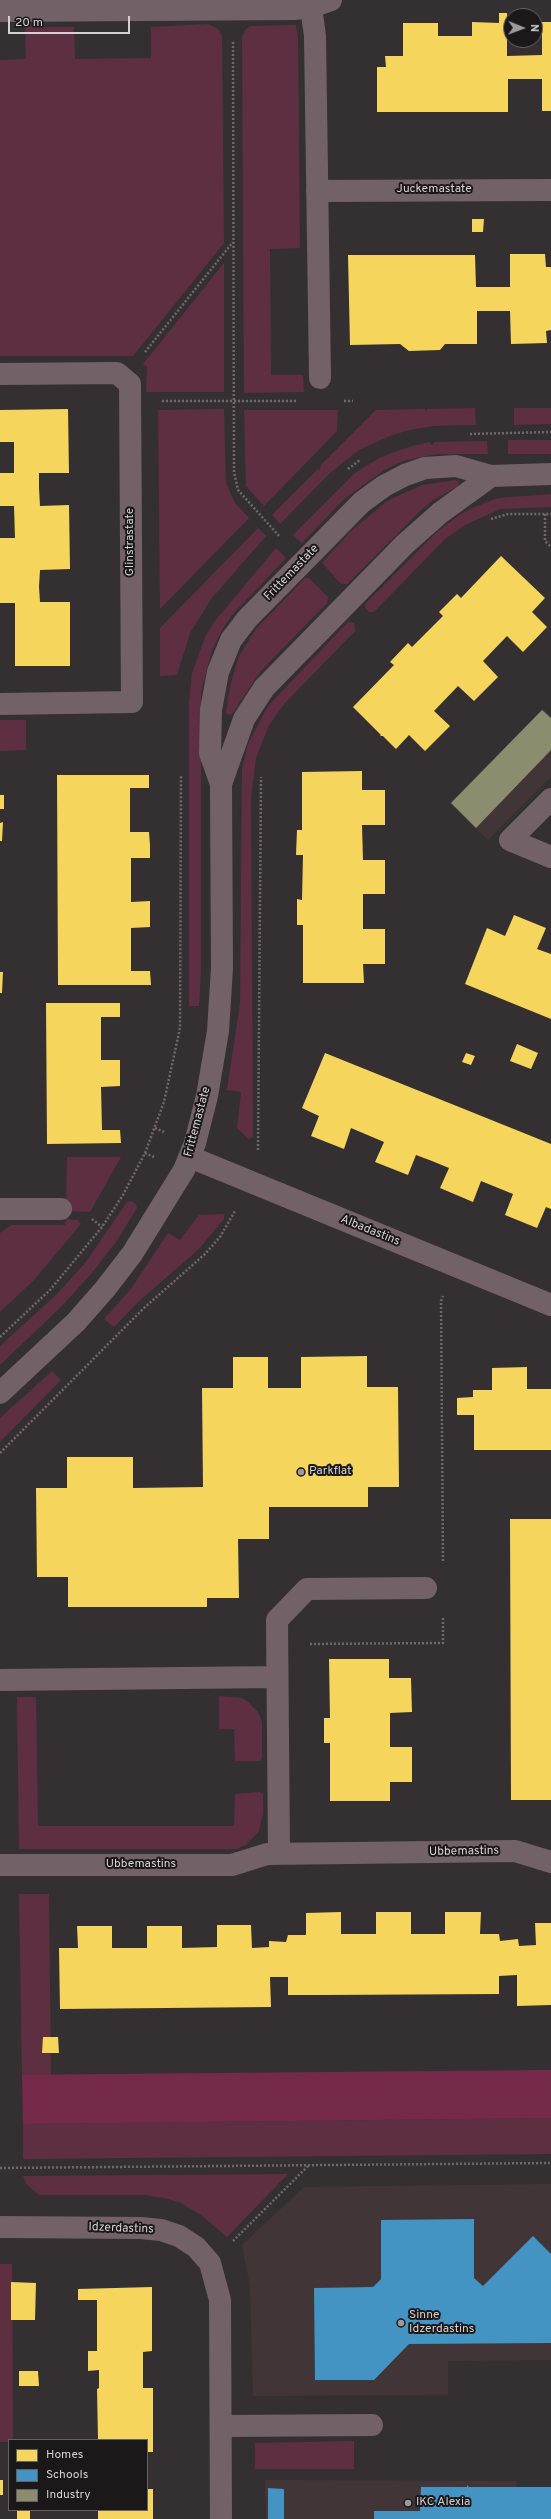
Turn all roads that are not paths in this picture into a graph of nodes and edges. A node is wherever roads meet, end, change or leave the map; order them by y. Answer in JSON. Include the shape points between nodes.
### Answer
{"nodes":[{"id":1,"x":332,"y":0,"type":"edge"},
{"id":2,"x":311,"y":7,"type":"junction"},
{"id":3,"x":0,"y":11,"type":"edge"},
{"id":4,"x":551,"y":190,"type":"edge"},
{"id":5,"x":317,"y":191,"type":"junction"},
{"id":6,"x":0,"y":374,"type":"edge"},
{"id":7,"x":320,"y":378,"type":"road end"},
{"id":8,"x":551,"y":474,"type":"edge"},
{"id":9,"x":491,"y":476,"type":"junction"},
{"id":10,"x":0,"y":704,"type":"edge"},
{"id":11,"x":221,"y":784,"type":"junction"},
{"id":12,"x":551,"y":799,"type":"edge"},
{"id":13,"x":551,"y":857,"type":"edge"},
{"id":14,"x":190,"y":1158,"type":"junction"},
{"id":15,"x":0,"y":1209,"type":"edge"},
{"id":16,"x":61,"y":1209,"type":"dead end"},
{"id":17,"x":551,"y":1305,"type":"edge"},
{"id":18,"x":0,"y":1393,"type":"edge"},
{"id":19,"x":426,"y":1588,"type":"dead end"},
{"id":20,"x":277,"y":1677,"type":"junction"},
{"id":21,"x":0,"y":1680,"type":"edge"},
{"id":22,"x":279,"y":1854,"type":"junction"},
{"id":23,"x":551,"y":1862,"type":"edge"},
{"id":24,"x":0,"y":1865,"type":"edge"},
{"id":25,"x":0,"y":2227,"type":"edge"},
{"id":26,"x":372,"y":2425,"type":"dead end"},
{"id":27,"x":221,"y":2426,"type":"junction"},
{"id":28,"x":221,"y":2519,"type":"edge"}],
"edges":[{"from":1,"to":2,"type":"street"},
{"from":2,"to":3,"type":"street"},
{"from":2,"to":5,"type":"street","via":[[316,36]]},
{"from":4,"to":5,"type":"street","name":"Juckemastate"},
{"from":5,"to":7,"type":"street"},
{"from":6,"to":10,"type":"street","name":"Glinstrastate","via":[[117,373],[130,384],[132,702]]},
{"from":8,"to":9,"type":"street","name":"Frittemastate"},
{"from":9,"to":11,"type":"street","name":"Frittemastate","via":[[440,513],[405,544],[264,688],[244,719]]},
{"from":9,"to":11,"type":"street","name":"Frittemastate","via":[[456,466],[425,468],[384,486],[362,502],[247,619],[231,640],[218,672],[211,710],[210,753]]},
{"from":11,"to":14,"type":"street","name":"Frittemastate","via":[[222,968],[218,1031],[207,1096]]},
{"from":12,"to":13,"type":"street","via":[[510,840]]},
{"from":14,"to":17,"type":"street","name":"Albadastins"},
{"from":14,"to":18,"type":"street","name":"Frittemastate","via":[[132,1254],[105,1289],[76,1322]]},
{"from":15,"to":16,"type":"street"},
{"from":19,"to":20,"type":"street","via":[[307,1589],[277,1620]]},
{"from":20,"to":21,"type":"street"},
{"from":20,"to":22,"type":"street"},
{"from":22,"to":23,"type":"street","name":"Ubbemastins","via":[[515,1851]]},
{"from":22,"to":24,"type":"street","name":"Ubbemastins","via":[[257,1856],[232,1865]]},
{"from":25,"to":27,"type":"street","name":"Idzerdastins","via":[[161,2230],[179,2236],[196,2247],[210,2264],[220,2300]]},
{"from":26,"to":27,"type":"street"},
{"from":27,"to":28,"type":"street","name":"Idzerdastins"}]}
